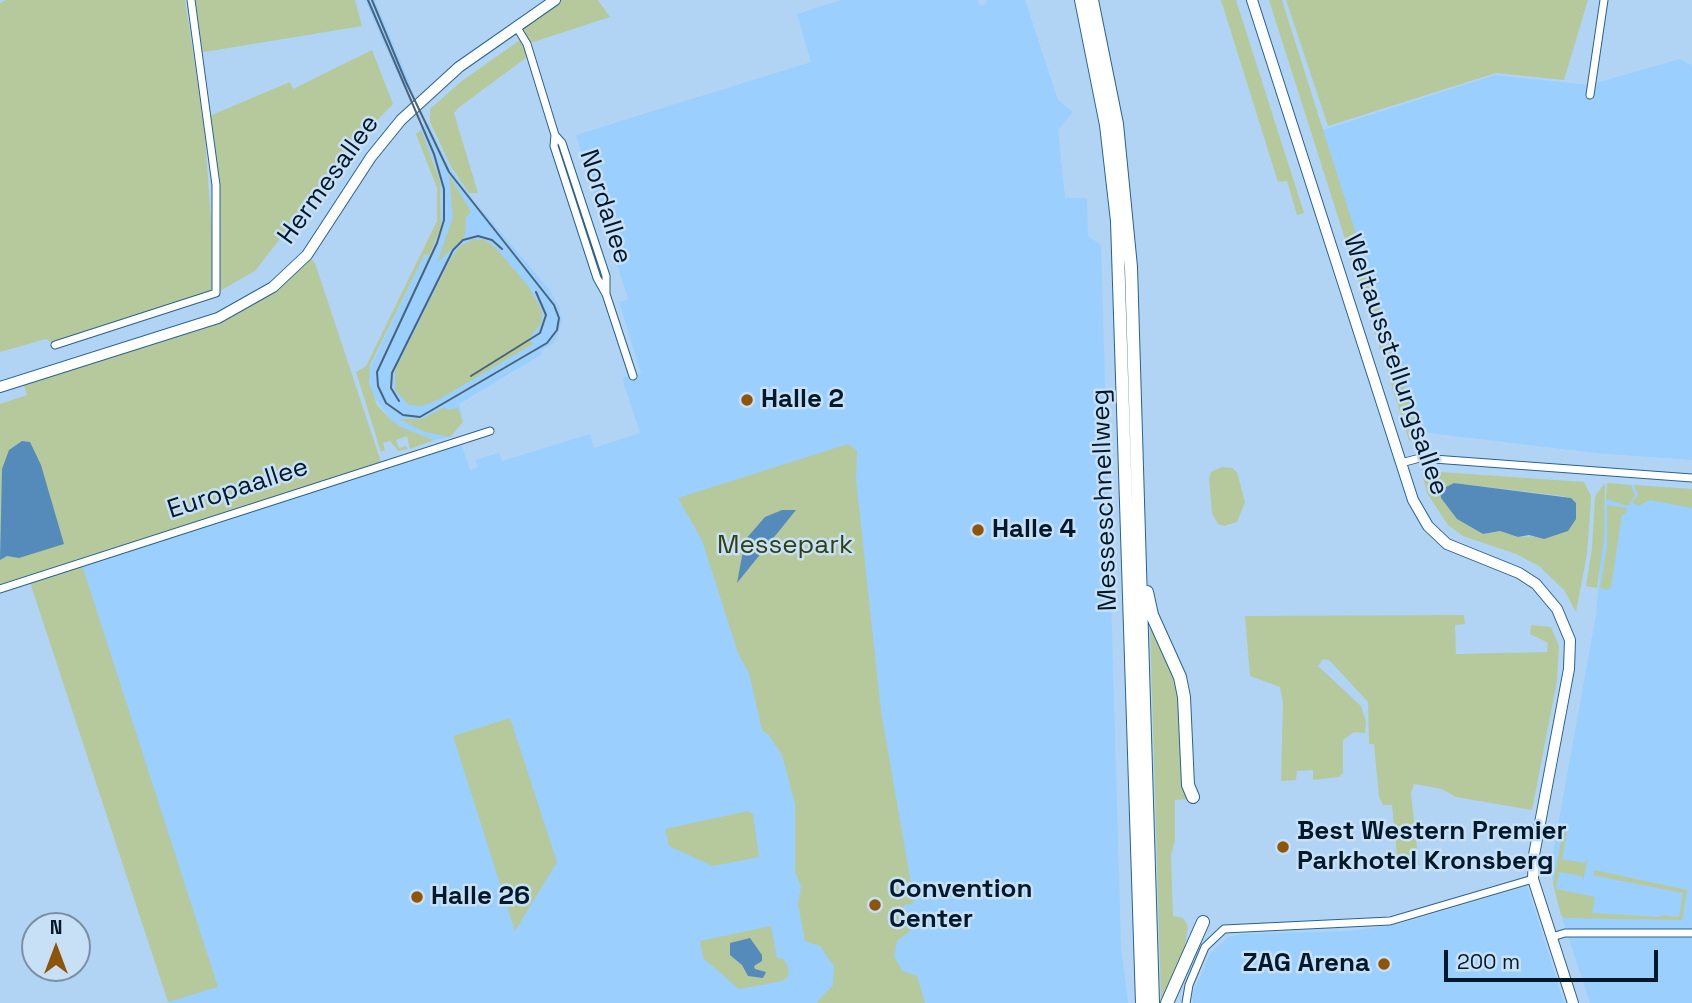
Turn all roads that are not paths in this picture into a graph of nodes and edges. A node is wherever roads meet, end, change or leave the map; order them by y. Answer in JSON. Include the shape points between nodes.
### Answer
{"nodes":[{"id":1,"x":191,"y":0,"type":"edge"},
{"id":2,"x":555,"y":0,"type":"edge"},
{"id":3,"x":1081,"y":0,"type":"edge"},
{"id":4,"x":1092,"y":0,"type":"edge"},
{"id":5,"x":1252,"y":0,"type":"edge"},
{"id":6,"x":1604,"y":0,"type":"edge"},
{"id":7,"x":516,"y":26,"type":"junction"},
{"id":8,"x":1590,"y":94,"type":"dead end"},
{"id":9,"x":224,"y":270,"type":"dead end"},
{"id":10,"x":215,"y":271,"type":"junction"},
{"id":11,"x":55,"y":345,"type":"dead end"},
{"id":12,"x":633,"y":376,"type":"dead end"},
{"id":13,"x":0,"y":387,"type":"edge"},
{"id":14,"x":490,"y":431,"type":"dead end"},
{"id":15,"x":1401,"y":463,"type":"junction"},
{"id":16,"x":1692,"y":478,"type":"edge"},
{"id":17,"x":1140,"y":559,"type":"junction"},
{"id":18,"x":0,"y":589,"type":"edge"},
{"id":19,"x":1193,"y":797,"type":"dead end"},
{"id":20,"x":1533,"y":879,"type":"junction"},
{"id":21,"x":1203,"y":922,"type":"dead end"},
{"id":22,"x":1692,"y":933,"type":"edge"},
{"id":23,"x":1552,"y":937,"type":"junction"},
{"id":24,"x":1142,"y":1003,"type":"edge"},
{"id":25,"x":1153,"y":1003,"type":"edge"},
{"id":26,"x":1167,"y":1003,"type":"edge"},
{"id":27,"x":1186,"y":1003,"type":"edge"},
{"id":28,"x":1573,"y":1003,"type":"edge"}],
"edges":[{"from":1,"to":10,"type":"street","via":[[216,185]]},
{"from":2,"to":7,"type":"main road","name":"Hermesallee"},
{"from":3,"to":24,"type":"highway","name":"Messeschnellweg","via":[[1107,125],[1117,221]]},
{"from":4,"to":17,"type":"highway","name":"Messeschnellweg","via":[[1117,124],[1127,208]]},
{"from":5,"to":15,"type":"main road","name":"Weltausstellungsallee"},
{"from":6,"to":8,"type":"street"},
{"from":7,"to":12,"type":"street","name":"Nordallee","via":[[527,44],[555,135],[562,143]]},
{"from":7,"to":13,"type":"main road","name":"Hermesallee","via":[[435,85],[401,120],[307,255],[273,287],[218,318]]},
{"from":9,"to":10,"type":"street"},
{"from":10,"to":11,"type":"street","via":[[216,293]]},
{"from":14,"to":18,"type":"street","name":"Europaallee"},
{"from":15,"to":16,"type":"street","via":[[1420,458]]},
{"from":15,"to":20,"type":"main road","name":"Weltausstellungsallee","via":[[1413,500],[1428,526],[1461,552],[1536,584],[1557,609],[1570,640]]},
{"from":17,"to":19,"type":"highway","via":[[1152,615],[1180,677],[1188,785]]},
{"from":17,"to":25,"type":"highway","name":"Messeschnellweg"},
{"from":20,"to":23,"type":"main road","name":"Weltausstellungsallee"},
{"from":20,"to":27,"type":"street","via":[[1390,921],[1224,929],[1205,947]]},
{"from":21,"to":26,"type":"highway"},
{"from":22,"to":23,"type":"street","via":[[1565,933]]},
{"from":23,"to":28,"type":"main road","name":"Weltausstellungsallee"}]}
